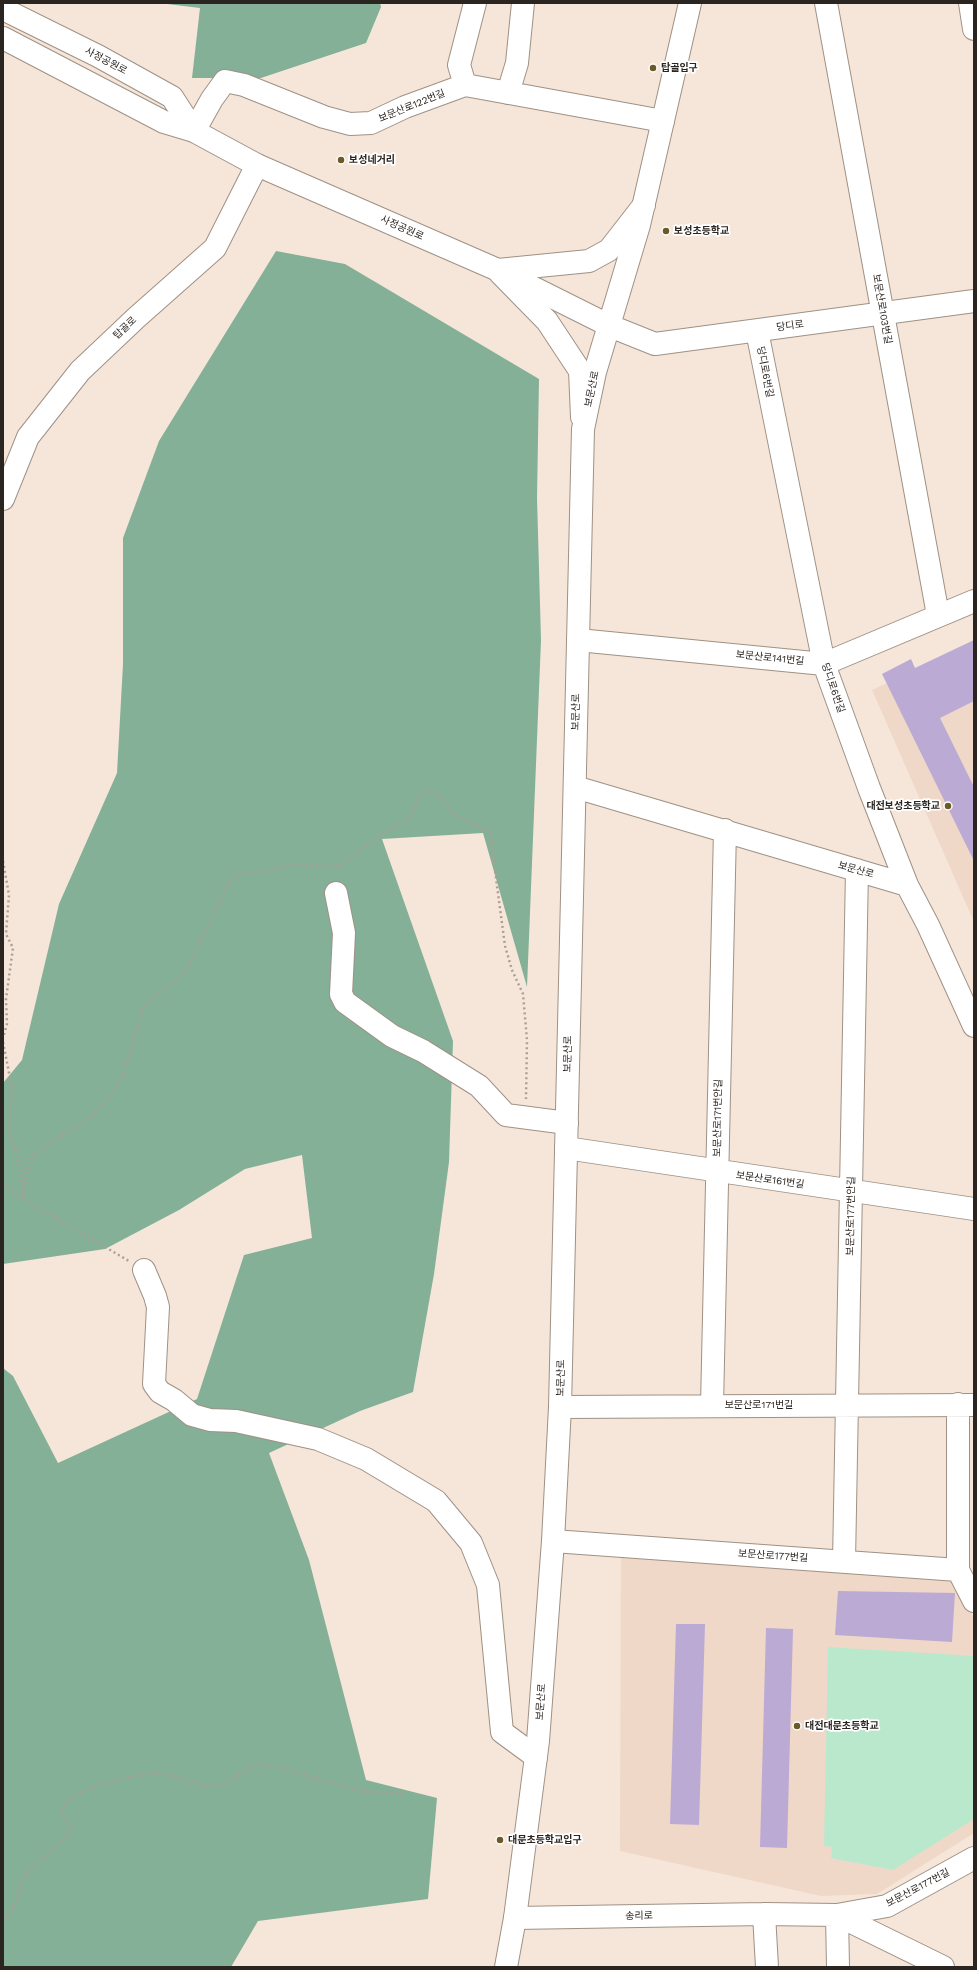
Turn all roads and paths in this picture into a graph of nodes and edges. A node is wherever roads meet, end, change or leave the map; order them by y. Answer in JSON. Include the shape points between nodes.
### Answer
{"nodes":[{"id":1,"x":475,"y":3,"type":"edge"},
{"id":2,"x":523,"y":3,"type":"edge"},
{"id":3,"x":690,"y":3,"type":"edge"},
{"id":4,"x":826,"y":3,"type":"edge"},
{"id":5,"x":970,"y":3,"type":"edge"},
{"id":6,"x":3,"y":9,"type":"edge"},
{"id":7,"x":974,"y":28,"type":"edge"},
{"id":8,"x":3,"y":38,"type":"edge"},
{"id":9,"x":465,"y":85,"type":"junction"},
{"id":10,"x":508,"y":93,"type":"junction"},
{"id":11,"x":663,"y":122,"type":"junction"},
{"id":12,"x":194,"y":131,"type":"junction"},
{"id":13,"x":257,"y":165,"type":"junction"},
{"id":14,"x":644,"y":205,"type":"junction"},
{"id":15,"x":498,"y":270,"type":"junction"},
{"id":16,"x":974,"y":300,"type":"edge"},
{"id":17,"x":883,"y":313,"type":"junction"},
{"id":18,"x":610,"y":326,"type":"junction"},
{"id":19,"x":757,"y":330,"type":"junction"},
{"id":20,"x":583,"y":429,"type":"junction"},
{"id":21,"x":3,"y":496,"type":"edge"},
{"id":22,"x":974,"y":601,"type":"edge"},
{"id":23,"x":938,"y":616,"type":"junction"},
{"id":24,"x":578,"y":640,"type":"junction"},
{"id":25,"x":824,"y":664,"type":"junction"},
{"id":26,"x":575,"y":787,"type":"junction"},
{"id":27,"x":725,"y":830,"type":"junction"},
{"id":28,"x":3,"y":861,"type":"edge"},
{"id":29,"x":857,"y":870,"type":"junction"},
{"id":30,"x":907,"y":885,"type":"junction"},
{"id":31,"x":336,"y":893,"type":"dead end"},
{"id":32,"x":974,"y":1026,"type":"edge"},
{"id":33,"x":3,"y":1038,"type":"edge"},
{"id":34,"x":3,"y":1042,"type":"edge"},
{"id":35,"x":524,"y":1117,"type":"junction"},
{"id":36,"x":567,"y":1123,"type":"junction"},
{"id":37,"x":566,"y":1148,"type":"junction"},
{"id":38,"x":717,"y":1172,"type":"junction"},
{"id":39,"x":3,"y":1184,"type":"edge"},
{"id":40,"x":851,"y":1191,"type":"junction"},
{"id":41,"x":23,"y":1198,"type":"junction"},
{"id":42,"x":974,"y":1209,"type":"edge"},
{"id":43,"x":144,"y":1270,"type":"joint"},
{"id":44,"x":966,"y":1404,"type":"edge"},
{"id":45,"x":712,"y":1405,"type":"junction"},
{"id":46,"x":847,"y":1405,"type":"junction"},
{"id":47,"x":560,"y":1407,"type":"junction"},
{"id":48,"x":553,"y":1541,"type":"junction"},
{"id":49,"x":844,"y":1561,"type":"junction"},
{"id":50,"x":958,"y":1570,"type":"junction"},
{"id":51,"x":974,"y":1601,"type":"edge"},
{"id":52,"x":536,"y":1757,"type":"junction"},
{"id":53,"x":406,"y":1794,"type":"dead end"},
{"id":54,"x":974,"y":1858,"type":"edge"},
{"id":55,"x":764,"y":1914,"type":"junction"},
{"id":56,"x":837,"y":1915,"type":"junction"},
{"id":57,"x":515,"y":1918,"type":"junction"},
{"id":58,"x":3,"y":1922,"type":"edge"},
{"id":59,"x":506,"y":1967,"type":"edge"},
{"id":60,"x":767,"y":1967,"type":"edge"},
{"id":61,"x":838,"y":1967,"type":"edge"},
{"id":62,"x":944,"y":1967,"type":"edge"}],
"edges":[{"from":1,"to":9,"type":"street","via":[[459,65]]},
{"from":2,"to":10,"type":"street","via":[[517,63]]},
{"from":3,"to":11,"type":"street","name":"보문산로"},
{"from":4,"to":17,"type":"street","name":"보문산로103번길"},
{"from":5,"to":7,"type":"street"},
{"from":6,"to":12,"type":"street","name":"사정공원로","via":[[98,56],[172,98]]},
{"from":8,"to":12,"type":"street","name":"사정공원로","via":[[164,122]]},
{"from":9,"to":10,"type":"street"},
{"from":9,"to":12,"type":"street","name":"보문산로122번길","via":[[371,123],[350,124],[324,117],[244,85],[225,81]]},
{"from":10,"to":11,"type":"street"},
{"from":11,"to":14,"type":"street","name":"보문산로"},
{"from":12,"to":13,"type":"street","name":"사정공원로"},
{"from":13,"to":15,"type":"street","name":"사정공원로"},
{"from":13,"to":21,"type":"street","name":"탑골로","via":[[215,248],[80,371],[28,438]]},
{"from":14,"to":15,"type":"street","via":[[609,250],[589,260]]},
{"from":14,"to":18,"type":"street","name":"보문산로"},
{"from":15,"to":18,"type":"street","name":"사정공원로"},
{"from":15,"to":20,"type":"street","via":[[548,321],[580,371]]},
{"from":16,"to":17,"type":"street","name":"당디로"},
{"from":17,"to":19,"type":"street","name":"당디로"},
{"from":17,"to":23,"type":"street","name":"보문산로103번길"},
{"from":18,"to":19,"type":"street","name":"당디로","via":[[655,344]]},
{"from":18,"to":20,"type":"street","name":"보문산로","via":[[595,372]]},
{"from":19,"to":25,"type":"street","name":"당디로6번길"},
{"from":20,"to":24,"type":"street","name":"보문산로"},
{"from":22,"to":23,"type":"street","name":"보문산로141번길"},
{"from":23,"to":25,"type":"street","name":"보문산로141번길"},
{"from":24,"to":25,"type":"street","name":"보문산로141번길"},
{"from":24,"to":26,"type":"street","name":"보문산로"},
{"from":25,"to":30,"type":"street","name":"당디로6번길"},
{"from":26,"to":27,"type":"street","name":"보문산로"},
{"from":26,"to":36,"type":"street","name":"보문산로"},
{"from":27,"to":29,"type":"street","name":"보문산로"},
{"from":27,"to":38,"type":"street","name":"보문산로171번안길"},
{"from":28,"to":33,"type":"path","via":[[9,895],[6,934],[13,948],[6,999],[7,1024]]},
{"from":29,"to":30,"type":"street","name":"보문산로"},
{"from":29,"to":40,"type":"street","name":"보문산로177번안길"},
{"from":30,"to":32,"type":"street","name":"당디로6번길"},
{"from":31,"to":35,"type":"street","via":[[344,933],[341,994],[345,1002],[392,1036],[423,1051],[479,1086],[506,1115]]},
{"from":34,"to":41,"type":"path","via":[[12,1088],[8,1131],[20,1164]]},
{"from":35,"to":36,"type":"street"},
{"from":35,"to":41,"type":"path","via":[[527,1040],[523,994],[505,946],[490,833],[452,814],[438,794],[431,790],[422,792],[409,819],[387,831],[340,865],[299,864],[238,874],[231,878],[187,969],[177,980],[153,996],[144,1007],[124,1072],[116,1089],[91,1117],[34,1154],[28,1166]]},
{"from":36,"to":37,"type":"street","name":"보문산로"},
{"from":37,"to":38,"type":"street","name":"보문산로161번길"},
{"from":37,"to":47,"type":"street","name":"보문산로"},
{"from":38,"to":40,"type":"street","name":"보문산로161번길"},
{"from":38,"to":45,"type":"street","name":"보문산로171번안길"},
{"from":39,"to":41,"type":"path"},
{"from":40,"to":42,"type":"street","name":"보문산로161번길"},
{"from":40,"to":46,"type":"street","name":"보문산로177번안길"},
{"from":41,"to":43,"type":"path"},
{"from":43,"to":52,"type":"street","via":[[158,1307],[154,1384],[160,1392],[192,1414],[210,1420],[236,1421],[318,1439],[366,1459],[436,1501],[471,1543],[488,1585],[502,1732]]},
{"from":44,"to":46,"type":"street","name":"보문산로171번길"},
{"from":44,"to":50,"type":"street","name":"보문산로171번길"},
{"from":45,"to":46,"type":"street","name":"보문산로171번길"},
{"from":45,"to":47,"type":"street","name":"보문산로171번길"},
{"from":46,"to":49,"type":"street","name":"보문산로177번안길"},
{"from":47,"to":48,"type":"street","name":"보문산로"},
{"from":48,"to":49,"type":"street","name":"보문산로177번길"},
{"from":48,"to":52,"type":"street","name":"보문산로"},
{"from":49,"to":50,"type":"street","name":"보문산로177번길"},
{"from":50,"to":51,"type":"street"},
{"from":52,"to":57,"type":"street","name":"보문산로"},
{"from":53,"to":58,"type":"path","via":[[360,1791],[259,1764],[250,1767],[231,1781],[215,1786],[155,1773],[90,1788],[74,1796],[63,1806],[62,1813],[70,1827],[69,1834],[25,1875],[14,1906]]},
{"from":54,"to":56,"type":"street","name":"보문산로177번길","via":[[887,1906]]},
{"from":55,"to":56,"type":"street","name":"송리로"},
{"from":55,"to":57,"type":"street","name":"송리로"},
{"from":55,"to":60,"type":"street"},
{"from":56,"to":61,"type":"street"},
{"from":56,"to":62,"type":"street","name":"송리로"},
{"from":57,"to":59,"type":"street","name":"보문산로"}]}
